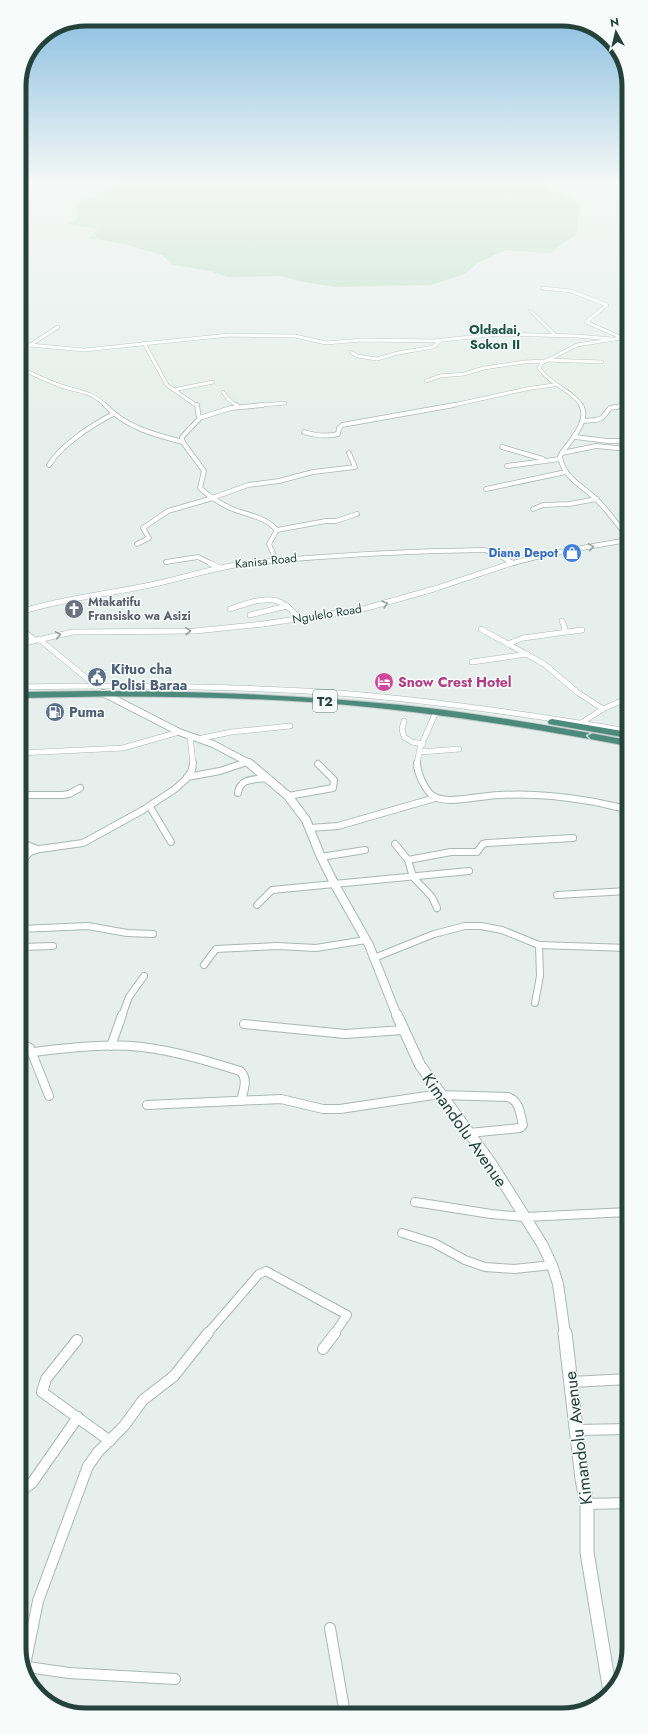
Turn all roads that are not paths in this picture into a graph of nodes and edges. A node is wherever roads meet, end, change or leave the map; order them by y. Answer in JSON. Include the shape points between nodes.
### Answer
{"nodes":[{"id":1,"x":543,"y":288,"type":"dead end"},
{"id":2,"x":531,"y":311,"type":"dead end"},
{"id":3,"x":58,"y":327,"type":"dead end"},
{"id":4,"x":555,"y":335,"type":"junction"},
{"id":5,"x":621,"y":337,"type":"joint"},
{"id":6,"x":612,"y":339,"type":"junction"},
{"id":7,"x":440,"y":341,"type":"junction"},
{"id":8,"x":144,"y":343,"type":"junction"},
{"id":9,"x":26,"y":345,"type":"edge"},
{"id":10,"x":30,"y":345,"type":"junction"},
{"id":11,"x":351,"y":352,"type":"dead end"},
{"id":12,"x":546,"y":361,"type":"junction"},
{"id":13,"x":602,"y":362,"type":"dead end"},
{"id":14,"x":26,"y":371,"type":"edge"},
{"id":15,"x":426,"y":381,"type":"dead end"},
{"id":16,"x":213,"y":382,"type":"dead end"},
{"id":17,"x":554,"y":385,"type":"junction"},
{"id":18,"x":173,"y":390,"type":"junction"},
{"id":19,"x":223,"y":392,"type":"dead end"},
{"id":20,"x":285,"y":403,"type":"dead end"},
{"id":21,"x":622,"y":406,"type":"edge"},
{"id":22,"x":238,"y":407,"type":"junction"},
{"id":23,"x":113,"y":414,"type":"junction"},
{"id":24,"x":199,"y":418,"type":"junction"},
{"id":25,"x":582,"y":421,"type":"junction"},
{"id":26,"x":304,"y":432,"type":"dead end"},
{"id":27,"x":575,"y":436,"type":"junction"},
{"id":28,"x":608,"y":441,"type":"junction"},
{"id":29,"x":622,"y":441,"type":"edge"},
{"id":30,"x":183,"y":442,"type":"junction"},
{"id":31,"x":601,"y":446,"type":"junction"},
{"id":32,"x":502,"y":447,"type":"dead end"},
{"id":33,"x":622,"y":448,"type":"edge"},
{"id":34,"x":349,"y":453,"type":"dead end"},
{"id":35,"x":562,"y":453,"type":"junction"},
{"id":36,"x":560,"y":459,"type":"junction"},
{"id":37,"x":546,"y":460,"type":"junction"},
{"id":38,"x":49,"y":465,"type":"dead end"},
{"id":39,"x":507,"y":466,"type":"dead end"},
{"id":40,"x":566,"y":472,"type":"junction"},
{"id":41,"x":486,"y":489,"type":"dead end"},
{"id":42,"x":212,"y":498,"type":"junction"},
{"id":43,"x":597,"y":499,"type":"junction"},
{"id":44,"x":533,"y":509,"type":"dead end"},
{"id":45,"x":357,"y":514,"type":"dead end"},
{"id":46,"x":277,"y":530,"type":"junction"},
{"id":47,"x":622,"y":532,"type":"edge"},
{"id":48,"x":622,"y":541,"type":"edge"},
{"id":49,"x":137,"y":544,"type":"dead end"},
{"id":50,"x":276,"y":560,"type":"junction"},
{"id":51,"x":166,"y":562,"type":"dead end"},
{"id":52,"x":514,"y":563,"type":"junction"},
{"id":53,"x":218,"y":568,"type":"junction"},
{"id":54,"x":287,"y":606,"type":"junction"},
{"id":55,"x":230,"y":609,"type":"dead end"},
{"id":56,"x":26,"y":610,"type":"edge"},
{"id":57,"x":250,"y":615,"type":"dead end"},
{"id":58,"x":300,"y":619,"type":"junction"},
{"id":59,"x":562,"y":621,"type":"dead end"},
{"id":60,"x":481,"y":629,"type":"dead end"},
{"id":61,"x":582,"y":630,"type":"dead end"},
{"id":62,"x":564,"y":632,"type":"junction"},
{"id":63,"x":26,"y":633,"type":"edge"},
{"id":64,"x":37,"y":639,"type":"junction"},
{"id":65,"x":26,"y":642,"type":"edge"},
{"id":66,"x":508,"y":644,"type":"junction"},
{"id":67,"x":527,"y":654,"type":"junction"},
{"id":68,"x":472,"y":662,"type":"dead end"},
{"id":69,"x":26,"y":687,"type":"edge"},
{"id":70,"x":99,"y":689,"type":"junction"},
{"id":71,"x":26,"y":691,"type":"edge"},
{"id":72,"x":26,"y":695,"type":"edge"},
{"id":73,"x":622,"y":701,"type":"edge"},
{"id":74,"x":603,"y":709,"type":"junction"},
{"id":75,"x":436,"y":712,"type":"junction"},
{"id":76,"x":404,"y":721,"type":"dead end"},
{"id":77,"x":581,"y":723,"type":"junction"},
{"id":78,"x":290,"y":726,"type":"dead end"},
{"id":79,"x":622,"y":730,"type":"edge"},
{"id":80,"x":179,"y":732,"type":"junction"},
{"id":81,"x":622,"y":734,"type":"edge"},
{"id":82,"x":194,"y":738,"type":"junction"},
{"id":83,"x":622,"y":742,"type":"edge"},
{"id":84,"x":423,"y":744,"type":"junction"},
{"id":85,"x":459,"y":749,"type":"dead end"},
{"id":86,"x":420,"y":752,"type":"junction"},
{"id":87,"x":26,"y":753,"type":"edge"},
{"id":88,"x":248,"y":762,"type":"junction"},
{"id":89,"x":318,"y":764,"type":"dead end"},
{"id":90,"x":187,"y":777,"type":"junction"},
{"id":91,"x":266,"y":778,"type":"junction"},
{"id":92,"x":80,"y":788,"type":"dead end"},
{"id":93,"x":238,"y":793,"type":"dead end"},
{"id":94,"x":26,"y":795,"type":"edge"},
{"id":95,"x":288,"y":796,"type":"junction"},
{"id":96,"x":435,"y":798,"type":"junction"},
{"id":97,"x":150,"y":807,"type":"junction"},
{"id":98,"x":622,"y":808,"type":"edge"},
{"id":99,"x":310,"y":828,"type":"junction"},
{"id":100,"x":573,"y":838,"type":"dead end"},
{"id":101,"x":170,"y":842,"type":"dead end"},
{"id":102,"x":26,"y":844,"type":"edge"},
{"id":103,"x":395,"y":844,"type":"dead end"},
{"id":104,"x":37,"y":849,"type":"junction"},
{"id":105,"x":365,"y":850,"type":"dead end"},
{"id":106,"x":26,"y":857,"type":"edge"},
{"id":107,"x":321,"y":858,"type":"junction"},
{"id":108,"x":408,"y":860,"type":"junction"},
{"id":109,"x":469,"y":871,"type":"dead end"},
{"id":110,"x":413,"y":877,"type":"junction"},
{"id":111,"x":335,"y":885,"type":"junction"},
{"id":112,"x":622,"y":891,"type":"edge"},
{"id":113,"x":557,"y":895,"type":"dead end"},
{"id":114,"x":258,"y":905,"type":"dead end"},
{"id":115,"x":437,"y":908,"type":"dead end"},
{"id":116,"x":26,"y":929,"type":"edge"},
{"id":117,"x":153,"y":934,"type":"dead end"},
{"id":118,"x":366,"y":940,"type":"junction"},
{"id":119,"x":539,"y":945,"type":"junction"},
{"id":120,"x":53,"y":946,"type":"dead end"},
{"id":121,"x":26,"y":947,"type":"edge"},
{"id":122,"x":622,"y":948,"type":"edge"},
{"id":123,"x":374,"y":958,"type":"junction"},
{"id":124,"x":204,"y":965,"type":"dead end"},
{"id":125,"x":144,"y":976,"type":"dead end"},
{"id":126,"x":535,"y":1003,"type":"dead end"},
{"id":127,"x":244,"y":1024,"type":"dead end"},
{"id":128,"x":403,"y":1030,"type":"junction"},
{"id":129,"x":26,"y":1046,"type":"edge"},
{"id":130,"x":111,"y":1046,"type":"junction"},
{"id":131,"x":32,"y":1052,"type":"junction"},
{"id":132,"x":441,"y":1095,"type":"junction"},
{"id":133,"x":49,"y":1096,"type":"dead end"},
{"id":134,"x":241,"y":1101,"type":"junction"},
{"id":135,"x":147,"y":1105,"type":"dead end"},
{"id":136,"x":468,"y":1133,"type":"junction"},
{"id":137,"x":415,"y":1202,"type":"dead end"},
{"id":138,"x":622,"y":1212,"type":"edge"},
{"id":139,"x":525,"y":1217,"type":"junction"},
{"id":140,"x":402,"y":1233,"type":"dead end"},
{"id":141,"x":552,"y":1265,"type":"junction"},
{"id":142,"x":77,"y":1340,"type":"dead end"},
{"id":143,"x":323,"y":1349,"type":"dead end"},
{"id":144,"x":622,"y":1379,"type":"edge"},
{"id":145,"x":571,"y":1382,"type":"junction"},
{"id":146,"x":78,"y":1417,"type":"junction"},
{"id":147,"x":622,"y":1429,"type":"edge"},
{"id":148,"x":577,"y":1430,"type":"junction"},
{"id":149,"x":110,"y":1441,"type":"junction"},
{"id":150,"x":26,"y":1487,"type":"edge"},
{"id":151,"x":622,"y":1503,"type":"edge"},
{"id":152,"x":587,"y":1504,"type":"junction"},
{"id":153,"x":330,"y":1628,"type":"dead end"},
{"id":154,"x":26,"y":1652,"type":"edge"},
{"id":155,"x":29,"y":1668,"type":"edge"},
{"id":156,"x":175,"y":1679,"type":"dead end"},
{"id":157,"x":609,"y":1686,"type":"edge"},
{"id":158,"x":344,"y":1708,"type":"edge"}],
"edges":[{"from":1,"to":5,"type":"street","via":[[573,291],[606,304],[607,306],[586,322]]},
{"from":2,"to":4,"type":"street"},
{"from":3,"to":10,"type":"street"},
{"from":4,"to":6,"type":"street"},
{"from":4,"to":7,"type":"street","via":[[490,334]]},
{"from":5,"to":6,"type":"street"},
{"from":6,"to":12,"type":"street","via":[[577,345]]},
{"from":7,"to":8,"type":"street","via":[[362,340],[326,343],[295,336],[228,335]]},
{"from":7,"to":11,"type":"street","via":[[433,347],[377,359],[358,356]]},
{"from":8,"to":10,"type":"street","via":[[84,350]]},
{"from":8,"to":18,"type":"street","via":[[166,384]]},
{"from":9,"to":10,"type":"street"},
{"from":12,"to":13,"type":"street"},
{"from":12,"to":15,"type":"street","via":[[484,368]]},
{"from":12,"to":17,"type":"street","via":[[540,366],[540,370]]},
{"from":14,"to":23,"type":"street","via":[[94,396]]},
{"from":16,"to":18,"type":"street"},
{"from":17,"to":25,"type":"street","via":[[581,403],[584,413]]},
{"from":17,"to":26,"type":"street","via":[[342,425],[335,435],[318,437]]},
{"from":18,"to":24,"type":"street","via":[[197,405]]},
{"from":19,"to":22,"type":"street"},
{"from":20,"to":22,"type":"street"},
{"from":21,"to":25,"type":"street","via":[[610,408],[605,416],[598,420]]},
{"from":22,"to":24,"type":"street"},
{"from":23,"to":30,"type":"street","via":[[155,435]]},
{"from":23,"to":38,"type":"street","via":[[78,436],[55,455]]},
{"from":24,"to":30,"type":"street","via":[[182,437]]},
{"from":25,"to":27,"type":"street"},
{"from":27,"to":28,"type":"street"},
{"from":27,"to":35,"type":"street"},
{"from":28,"to":29,"type":"street"},
{"from":28,"to":31,"type":"street"},
{"from":30,"to":42,"type":"street","via":[[204,471],[200,488]]},
{"from":31,"to":33,"type":"street"},
{"from":31,"to":35,"type":"street"},
{"from":32,"to":37,"type":"street"},
{"from":34,"to":42,"type":"street","via":[[355,466],[248,485]]},
{"from":35,"to":36,"type":"street"},
{"from":36,"to":37,"type":"street"},
{"from":36,"to":40,"type":"street"},
{"from":37,"to":39,"type":"street"},
{"from":40,"to":41,"type":"street","via":[[546,474],[512,485]]},
{"from":40,"to":43,"type":"street"},
{"from":42,"to":46,"type":"street","via":[[240,511],[262,517]]},
{"from":42,"to":49,"type":"street","via":[[166,512],[143,528],[149,538]]},
{"from":43,"to":44,"type":"street","via":[[543,505]]},
{"from":43,"to":47,"type":"street"},
{"from":45,"to":46,"type":"street","via":[[336,521]]},
{"from":46,"to":50,"type":"street","via":[[269,544]]},
{"from":52,"to":48,"type":"street","name":"Ngulelo Road","one_way":true},
{"from":50,"to":52,"type":"street","name":"Kanisa Road","via":[[484,550]]},
{"from":50,"to":53,"type":"street","name":"Kanisa Road"},
{"from":51,"to":53,"type":"street","via":[[198,557]]},
{"from":58,"to":52,"type":"street","name":"Ngulelo Road","one_way":true,"via":[[378,606]]},
{"from":53,"to":56,"type":"street","name":"Kanisa Road","via":[[175,580]]},
{"from":54,"to":55,"type":"street","via":[[281,602],[267,601]]},
{"from":54,"to":57,"type":"street"},
{"from":54,"to":58,"type":"street"},
{"from":64,"to":58,"type":"street","name":"Ngulelo Road","one_way":true,"via":[[73,632],[195,631]]},
{"from":59,"to":62,"type":"street"},
{"from":60,"to":66,"type":"street"},
{"from":61,"to":62,"type":"street"},
{"from":62,"to":66,"type":"street","via":[[523,638]]},
{"from":63,"to":64,"type":"street"},
{"from":64,"to":65,"type":"street","name":"Ngulelo Road"},
{"from":64,"to":70,"type":"street"},
{"from":66,"to":67,"type":"street"},
{"from":67,"to":68,"type":"street"},
{"from":67,"to":74,"type":"street"},
{"from":69,"to":70,"type":"street"},
{"from":70,"to":71,"type":"highway","number":"T2"},
{"from":70,"to":72,"type":"highway","number":"T2"},
{"from":70,"to":75,"type":"highway","number":"T2","via":[[290,698]]},
{"from":70,"to":77,"type":"street","via":[[234,687],[325,692],[468,706]]},
{"from":70,"to":80,"type":"street","name":"Kimandolu Avenue"},
{"from":70,"to":81,"type":"highway","number":"T2","via":[[251,691],[346,698],[469,710]]},
{"from":73,"to":74,"type":"street"},
{"from":74,"to":77,"type":"street"},
{"from":83,"to":75,"type":"highway","number":"T2","one_way":true,"via":[[517,723]]},
{"from":75,"to":84,"type":"street"},
{"from":76,"to":84,"type":"street","via":[[404,737]]},
{"from":77,"to":79,"type":"street"},
{"from":78,"to":82,"type":"street"},
{"from":80,"to":82,"type":"street","name":"Kimandolu Avenue"},
{"from":80,"to":87,"type":"street","via":[[123,748]]},
{"from":82,"to":88,"type":"street","name":"Kimandolu Avenue","via":[[213,744]]},
{"from":82,"to":90,"type":"street","via":[[192,766]]},
{"from":84,"to":86,"type":"street"},
{"from":85,"to":86,"type":"street"},
{"from":86,"to":96,"type":"street","via":[[418,770]]},
{"from":88,"to":90,"type":"street","via":[[220,771]]},
{"from":88,"to":91,"type":"street","name":"Kimandolu Avenue"},
{"from":89,"to":95,"type":"street","via":[[334,780],[333,788]]},
{"from":90,"to":97,"type":"street"},
{"from":91,"to":93,"type":"street","via":[[243,782]]},
{"from":91,"to":95,"type":"street","name":"Kimandolu Avenue"},
{"from":92,"to":94,"type":"street","via":[[63,795]]},
{"from":95,"to":99,"type":"street","name":"Kimandolu Avenue"},
{"from":96,"to":98,"type":"street","via":[[507,794],[584,800]]},
{"from":96,"to":99,"type":"street","via":[[338,826]]},
{"from":97,"to":101,"type":"street"},
{"from":97,"to":104,"type":"street","via":[[83,843]]},
{"from":99,"to":107,"type":"street","name":"Kimandolu Avenue"},
{"from":100,"to":108,"type":"street","via":[[487,842],[477,852],[451,852]]},
{"from":102,"to":104,"type":"street"},
{"from":103,"to":108,"type":"street"},
{"from":104,"to":106,"type":"street","via":[[29,852]]},
{"from":105,"to":107,"type":"street"},
{"from":107,"to":111,"type":"street","name":"Kimandolu Avenue"},
{"from":108,"to":110,"type":"street"},
{"from":109,"to":110,"type":"street"},
{"from":110,"to":111,"type":"street"},
{"from":110,"to":115,"type":"street","via":[[432,897]]},
{"from":111,"to":114,"type":"street","via":[[272,890]]},
{"from":111,"to":118,"type":"street","name":"Kimandolu Avenue"},
{"from":112,"to":113,"type":"street"},
{"from":116,"to":117,"type":"street","via":[[88,926],[127,933]]},
{"from":118,"to":123,"type":"street","name":"Kimandolu Avenue"},
{"from":118,"to":124,"type":"street","via":[[316,948],[277,946],[216,949]]},
{"from":119,"to":122,"type":"street"},
{"from":119,"to":123,"type":"street","via":[[497,928],[472,926],[436,933]]},
{"from":119,"to":126,"type":"street","via":[[540,976]]},
{"from":120,"to":121,"type":"street"},
{"from":123,"to":128,"type":"street","name":"Kimandolu Avenue"},
{"from":125,"to":130,"type":"street","via":[[129,997]]},
{"from":127,"to":128,"type":"street","via":[[345,1034]]},
{"from":128,"to":132,"type":"street","name":"Kimandolu Avenue","via":[[420,1065]]},
{"from":129,"to":131,"type":"street"},
{"from":130,"to":131,"type":"street"},
{"from":130,"to":134,"type":"street","via":[[169,1052],[240,1071],[246,1077]]},
{"from":131,"to":133,"type":"street"},
{"from":132,"to":134,"type":"street","via":[[340,1109],[318,1108],[287,1100]]},
{"from":132,"to":136,"type":"street","name":"Kimandolu Avenue"},
{"from":132,"to":136,"type":"street","via":[[508,1097],[516,1101],[522,1125],[520,1128]]},
{"from":134,"to":135,"type":"street"},
{"from":136,"to":139,"type":"street","name":"Kimandolu Avenue","via":[[491,1163]]},
{"from":137,"to":139,"type":"street"},
{"from":138,"to":139,"type":"street"},
{"from":139,"to":141,"type":"street","name":"Kimandolu Avenue"},
{"from":140,"to":141,"type":"street","via":[[424,1239],[463,1259],[489,1267],[519,1270]]},
{"from":141,"to":145,"type":"street","name":"Kimandolu Avenue","via":[[562,1306]]},
{"from":142,"to":146,"type":"street","via":[[41,1389]]},
{"from":143,"to":149,"type":"street","via":[[345,1320],[346,1314],[270,1272],[262,1272],[174,1376],[143,1400]]},
{"from":144,"to":145,"type":"street"},
{"from":145,"to":148,"type":"street","name":"Kimandolu Avenue"},
{"from":146,"to":149,"type":"street"},
{"from":146,"to":150,"type":"street","via":[[32,1483]]},
{"from":147,"to":148,"type":"street"},
{"from":148,"to":152,"type":"street","name":"Kimandolu Avenue"},
{"from":149,"to":154,"type":"street","via":[[93,1458],[84,1477],[38,1601]]},
{"from":151,"to":152,"type":"street"},
{"from":152,"to":157,"type":"street","name":"Kimandolu Avenue","via":[[587,1552]]},
{"from":153,"to":158,"type":"street"},
{"from":155,"to":156,"type":"street","via":[[69,1673]]}]}
